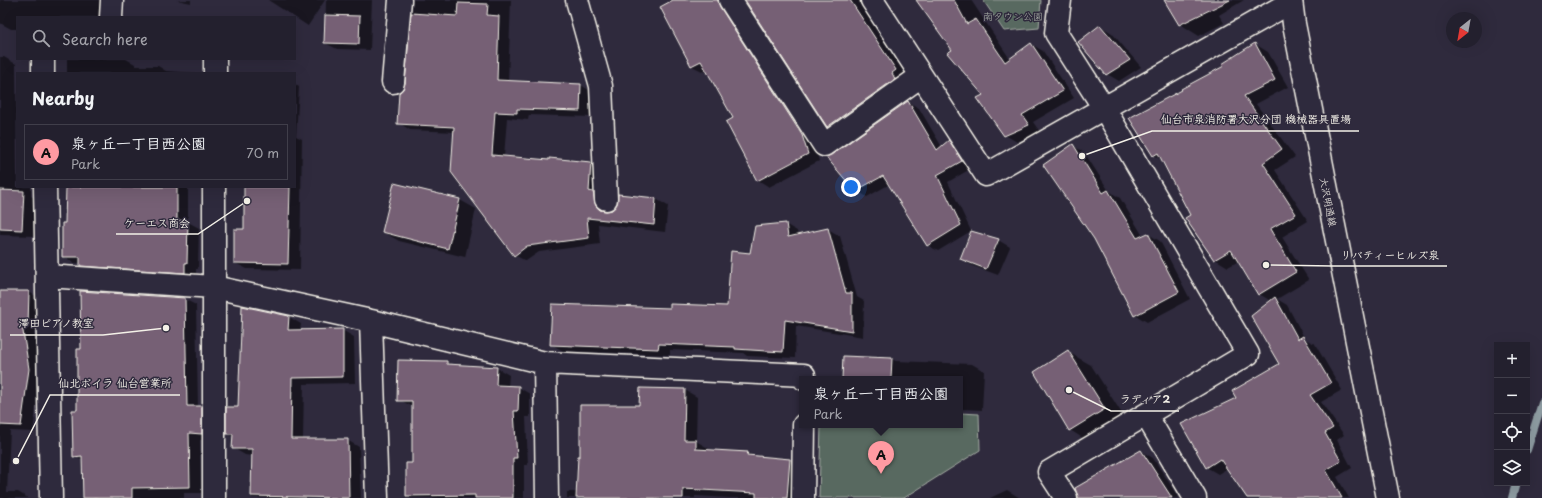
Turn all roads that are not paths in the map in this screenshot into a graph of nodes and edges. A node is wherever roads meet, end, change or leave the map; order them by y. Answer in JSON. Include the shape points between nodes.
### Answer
{"nodes":[{"id":1,"x":112,"y":0,"type":"edge"},
{"id":2,"x":400,"y":0,"type":"edge"},
{"id":3,"x":577,"y":0,"type":"edge"},
{"id":4,"x":730,"y":0,"type":"edge"},
{"id":5,"x":872,"y":0,"type":"edge"},
{"id":6,"x":1060,"y":0,"type":"edge"},
{"id":7,"x":1291,"y":1,"type":"edge"},
{"id":8,"x":111,"y":16,"type":"edge"},
{"id":9,"x":43,"y":60,"type":"edge"},
{"id":10,"x":215,"y":60,"type":"edge"},
{"id":11,"x":43,"y":72,"type":"edge"},
{"id":12,"x":215,"y":72,"type":"edge"},
{"id":13,"x":921,"y":76,"type":"junction"},
{"id":14,"x":393,"y":82,"type":"dead end"},
{"id":15,"x":1104,"y":108,"type":"junction"},
{"id":16,"x":45,"y":188,"type":"edge"},
{"id":17,"x":214,"y":188,"type":"edge"},
{"id":18,"x":606,"y":199,"type":"dead end"},
{"id":19,"x":47,"y":276,"type":"junction"},
{"id":20,"x":214,"y":287,"type":"junction"},
{"id":21,"x":371,"y":322,"type":"junction"},
{"id":22,"x":545,"y":363,"type":"junction"},
{"id":23,"x":804,"y":376,"type":"edge"},
{"id":24,"x":1146,"y":415,"type":"junction"},
{"id":25,"x":804,"y":428,"type":"edge"},
{"id":26,"x":51,"y":498,"type":"edge"},
{"id":27,"x":214,"y":498,"type":"edge"},
{"id":28,"x":377,"y":498,"type":"edge"},
{"id":29,"x":547,"y":498,"type":"edge"},
{"id":30,"x":803,"y":498,"type":"edge"},
{"id":31,"x":1066,"y":498,"type":"edge"},
{"id":32,"x":1195,"y":498,"type":"edge"},
{"id":33,"x":1388,"y":498,"type":"edge"}],
"edges":[{"from":1,"to":8,"type":"street"},
{"from":2,"to":14,"type":"street"},
{"from":3,"to":18,"type":"street","via":[[601,86]]},
{"from":4,"to":13,"type":"street","via":[[824,145]]},
{"from":5,"to":13,"type":"street"},
{"from":6,"to":15,"type":"street","via":[[1056,33]]},
{"from":7,"to":15,"type":"street"},
{"from":7,"to":33,"type":"street","name":"大沢明通線"},
{"from":9,"to":11,"type":"street"},
{"from":10,"to":12,"type":"street"},
{"from":13,"to":15,"type":"street","via":[[986,175]]},
{"from":15,"to":24,"type":"street","via":[[1248,354]]},
{"from":16,"to":19,"type":"street"},
{"from":17,"to":20,"type":"street"},
{"from":19,"to":20,"type":"street"},
{"from":19,"to":26,"type":"street"},
{"from":20,"to":21,"type":"street"},
{"from":20,"to":27,"type":"street"},
{"from":21,"to":22,"type":"street"},
{"from":21,"to":28,"type":"street"},
{"from":22,"to":23,"type":"street"},
{"from":22,"to":29,"type":"street"},
{"from":24,"to":31,"type":"street","via":[[1049,472]]},
{"from":24,"to":32,"type":"street"},
{"from":25,"to":30,"type":"street"}]}
